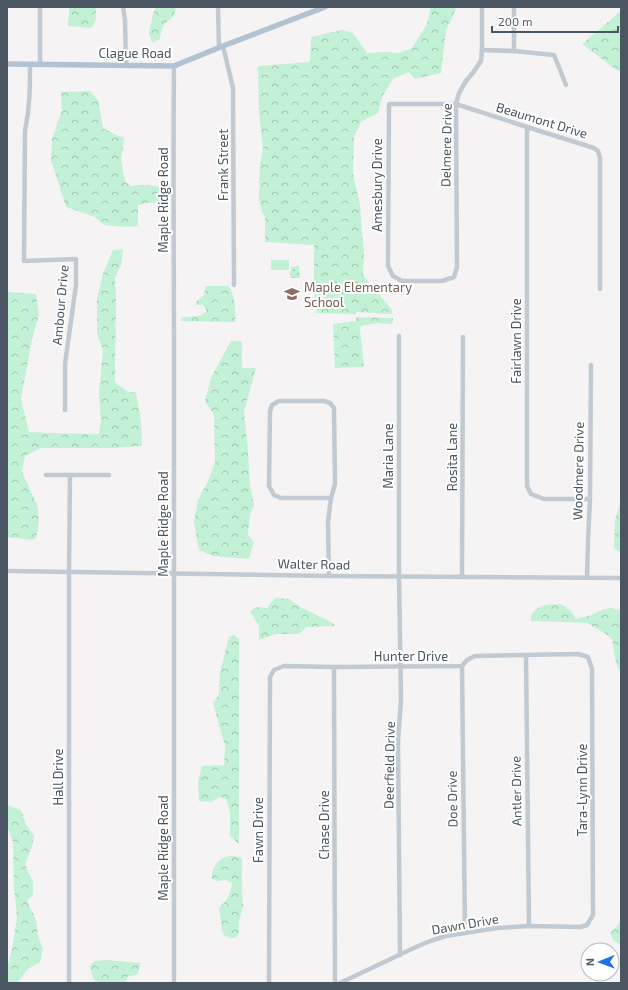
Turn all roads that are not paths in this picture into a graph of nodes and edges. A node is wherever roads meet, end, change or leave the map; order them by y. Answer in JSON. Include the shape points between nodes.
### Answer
{"nodes":[{"id":1,"x":40,"y":7,"type":"edge"},
{"id":2,"x":123,"y":7,"type":"edge"},
{"id":3,"x":218,"y":7,"type":"edge"},
{"id":4,"x":325,"y":7,"type":"edge"},
{"id":5,"x":482,"y":7,"type":"edge"},
{"id":6,"x":514,"y":7,"type":"edge"},
{"id":7,"x":221,"y":47,"type":"junction"},
{"id":8,"x":482,"y":50,"type":"junction"},
{"id":9,"x":514,"y":51,"type":"junction"},
{"id":10,"x":7,"y":64,"type":"edge"},
{"id":11,"x":30,"y":64,"type":"junction"},
{"id":12,"x":40,"y":64,"type":"junction"},
{"id":13,"x":126,"y":65,"type":"junction"},
{"id":14,"x":174,"y":66,"type":"junction"},
{"id":15,"x":566,"y":85,"type":"dead end"},
{"id":16,"x":388,"y":104,"type":"joint"},
{"id":17,"x":456,"y":104,"type":"junction"},
{"id":18,"x":527,"y":127,"type":"junction"},
{"id":19,"x":388,"y":266,"type":"joint"},
{"id":20,"x":234,"y":284,"type":"dead end"},
{"id":21,"x":600,"y":289,"type":"dead end"},
{"id":22,"x":399,"y":336,"type":"dead end"},
{"id":23,"x":463,"y":337,"type":"dead end"},
{"id":24,"x":591,"y":365,"type":"dead end"},
{"id":25,"x":65,"y":410,"type":"dead end"},
{"id":26,"x":46,"y":475,"type":"dead end"},
{"id":27,"x":70,"y":475,"type":"junction"},
{"id":28,"x":109,"y":475,"type":"dead end"},
{"id":29,"x":331,"y":498,"type":"junction"},
{"id":30,"x":590,"y":499,"type":"junction"},
{"id":31,"x":7,"y":571,"type":"edge"},
{"id":32,"x":69,"y":572,"type":"junction"},
{"id":33,"x":174,"y":573,"type":"junction"},
{"id":34,"x":329,"y":576,"type":"junction"},
{"id":35,"x":399,"y":576,"type":"junction"},
{"id":36,"x":462,"y":577,"type":"junction"},
{"id":37,"x":587,"y":578,"type":"junction"},
{"id":38,"x":621,"y":578,"type":"edge"},
{"id":39,"x":578,"y":654,"type":"joint"},
{"id":40,"x":526,"y":655,"type":"junction"},
{"id":41,"x":462,"y":666,"type":"junction"},
{"id":42,"x":334,"y":667,"type":"junction"},
{"id":43,"x":401,"y":667,"type":"junction"},
{"id":44,"x":270,"y":677,"type":"joint"},
{"id":45,"x":529,"y":926,"type":"junction"},
{"id":46,"x":580,"y":927,"type":"joint"},
{"id":47,"x":465,"y":932,"type":"junction"},
{"id":48,"x":400,"y":955,"type":"junction"},
{"id":49,"x":69,"y":983,"type":"edge"},
{"id":50,"x":174,"y":983,"type":"edge"},
{"id":51,"x":269,"y":983,"type":"edge"},
{"id":52,"x":335,"y":983,"type":"edge"},
{"id":53,"x":340,"y":983,"type":"edge"}],
"edges":[{"from":1,"to":12,"type":"street"},
{"from":2,"to":13,"type":"street"},
{"from":3,"to":7,"type":"street","name":"Frank Street"},
{"from":4,"to":7,"type":"main road","name":"Clague Road"},
{"from":5,"to":8,"type":"street","name":"Delmere Drive"},
{"from":6,"to":9,"type":"street"},
{"from":7,"to":14,"type":"main road","name":"Clague Road"},
{"from":7,"to":20,"type":"street","name":"Frank Street","via":[[234,88]]},
{"from":8,"to":9,"type":"street"},
{"from":8,"to":17,"type":"street","name":"Delmere Drive","via":[[481,61],[459,93]]},
{"from":9,"to":15,"type":"street","via":[[554,55]]},
{"from":10,"to":11,"type":"main road","name":"Clague Road"},
{"from":11,"to":12,"type":"main road","name":"Clague Road"},
{"from":11,"to":25,"type":"street","name":"Ambour Drive","via":[[30,102],[25,131],[24,261],[76,260],[76,285],[65,364]]},
{"from":12,"to":13,"type":"main road","name":"Clague Road"},
{"from":13,"to":14,"type":"main road","name":"Clague Road"},
{"from":14,"to":33,"type":"street","name":"Maple Ridge Road"},
{"from":16,"to":17,"type":"street","name":"Beaumont Drive"},
{"from":16,"to":19,"type":"street","name":"Amesbury Drive"},
{"from":17,"to":18,"type":"street","name":"Beaumont Drive"},
{"from":17,"to":19,"type":"street","name":"Delmere Drive","via":[[457,267],[454,277],[442,281],[402,281],[393,276]]},
{"from":18,"to":21,"type":"street","name":"Beaumont Drive","via":[[594,148],[598,152]]},
{"from":18,"to":30,"type":"street","name":"Fairlawn Drive","via":[[527,486],[531,494],[544,499]]},
{"from":22,"to":35,"type":"street","name":"Maria Lane"},
{"from":23,"to":36,"type":"street","name":"Rosita Lane"},
{"from":24,"to":30,"type":"street","name":"Woodmere Drive"},
{"from":26,"to":27,"type":"street"},
{"from":27,"to":28,"type":"street"},
{"from":27,"to":32,"type":"street","name":"Hall Drive"},
{"from":29,"to":29,"type":"street","via":[[335,484],[334,408],[324,401],[279,401],[270,411],[269,486],[274,495],[281,498]]},
{"from":29,"to":34,"type":"street","via":[[328,522]]},
{"from":30,"to":37,"type":"street","name":"Woodmere Drive"},
{"from":31,"to":32,"type":"street","name":"Walter Road"},
{"from":32,"to":33,"type":"street","name":"Walter Road"},
{"from":32,"to":49,"type":"street","name":"Hall Drive"},
{"from":33,"to":34,"type":"street","name":"Walter Road"},
{"from":33,"to":50,"type":"street","name":"Maple Ridge Road"},
{"from":34,"to":35,"type":"street","name":"Walter Road"},
{"from":35,"to":36,"type":"street","name":"Walter Road"},
{"from":35,"to":43,"type":"street","name":"Deerfield Drive"},
{"from":36,"to":37,"type":"street","name":"Walter Road"},
{"from":37,"to":38,"type":"street","name":"Walter Road"},
{"from":39,"to":40,"type":"street","name":"Hunter Drive"},
{"from":39,"to":46,"type":"street","name":"Tara-Lynn Drive","via":[[588,658],[592,669],[593,915],[587,925]]},
{"from":40,"to":41,"type":"street","name":"Hunter Drive","via":[[475,656]]},
{"from":40,"to":45,"type":"street","name":"Antler Drive"},
{"from":41,"to":43,"type":"street","name":"Hunter Drive"},
{"from":41,"to":47,"type":"street","name":"Doe Drive"},
{"from":42,"to":43,"type":"street","name":"Hunter Drive"},
{"from":42,"to":44,"type":"street","name":"Hunter Drive","via":[[284,666],[274,670]]},
{"from":42,"to":52,"type":"street","name":"Chase Drive"},
{"from":43,"to":48,"type":"street","name":"Deerfield Drive","via":[[398,740]]},
{"from":44,"to":51,"type":"street","name":"Fawn Drive"},
{"from":45,"to":46,"type":"street","name":"Dawn Drive"},
{"from":45,"to":47,"type":"street","name":"Dawn Drive"},
{"from":47,"to":48,"type":"street","name":"Dawn Drive","via":[[433,940]]},
{"from":48,"to":53,"type":"street","name":"Dawn Drive"}]}
